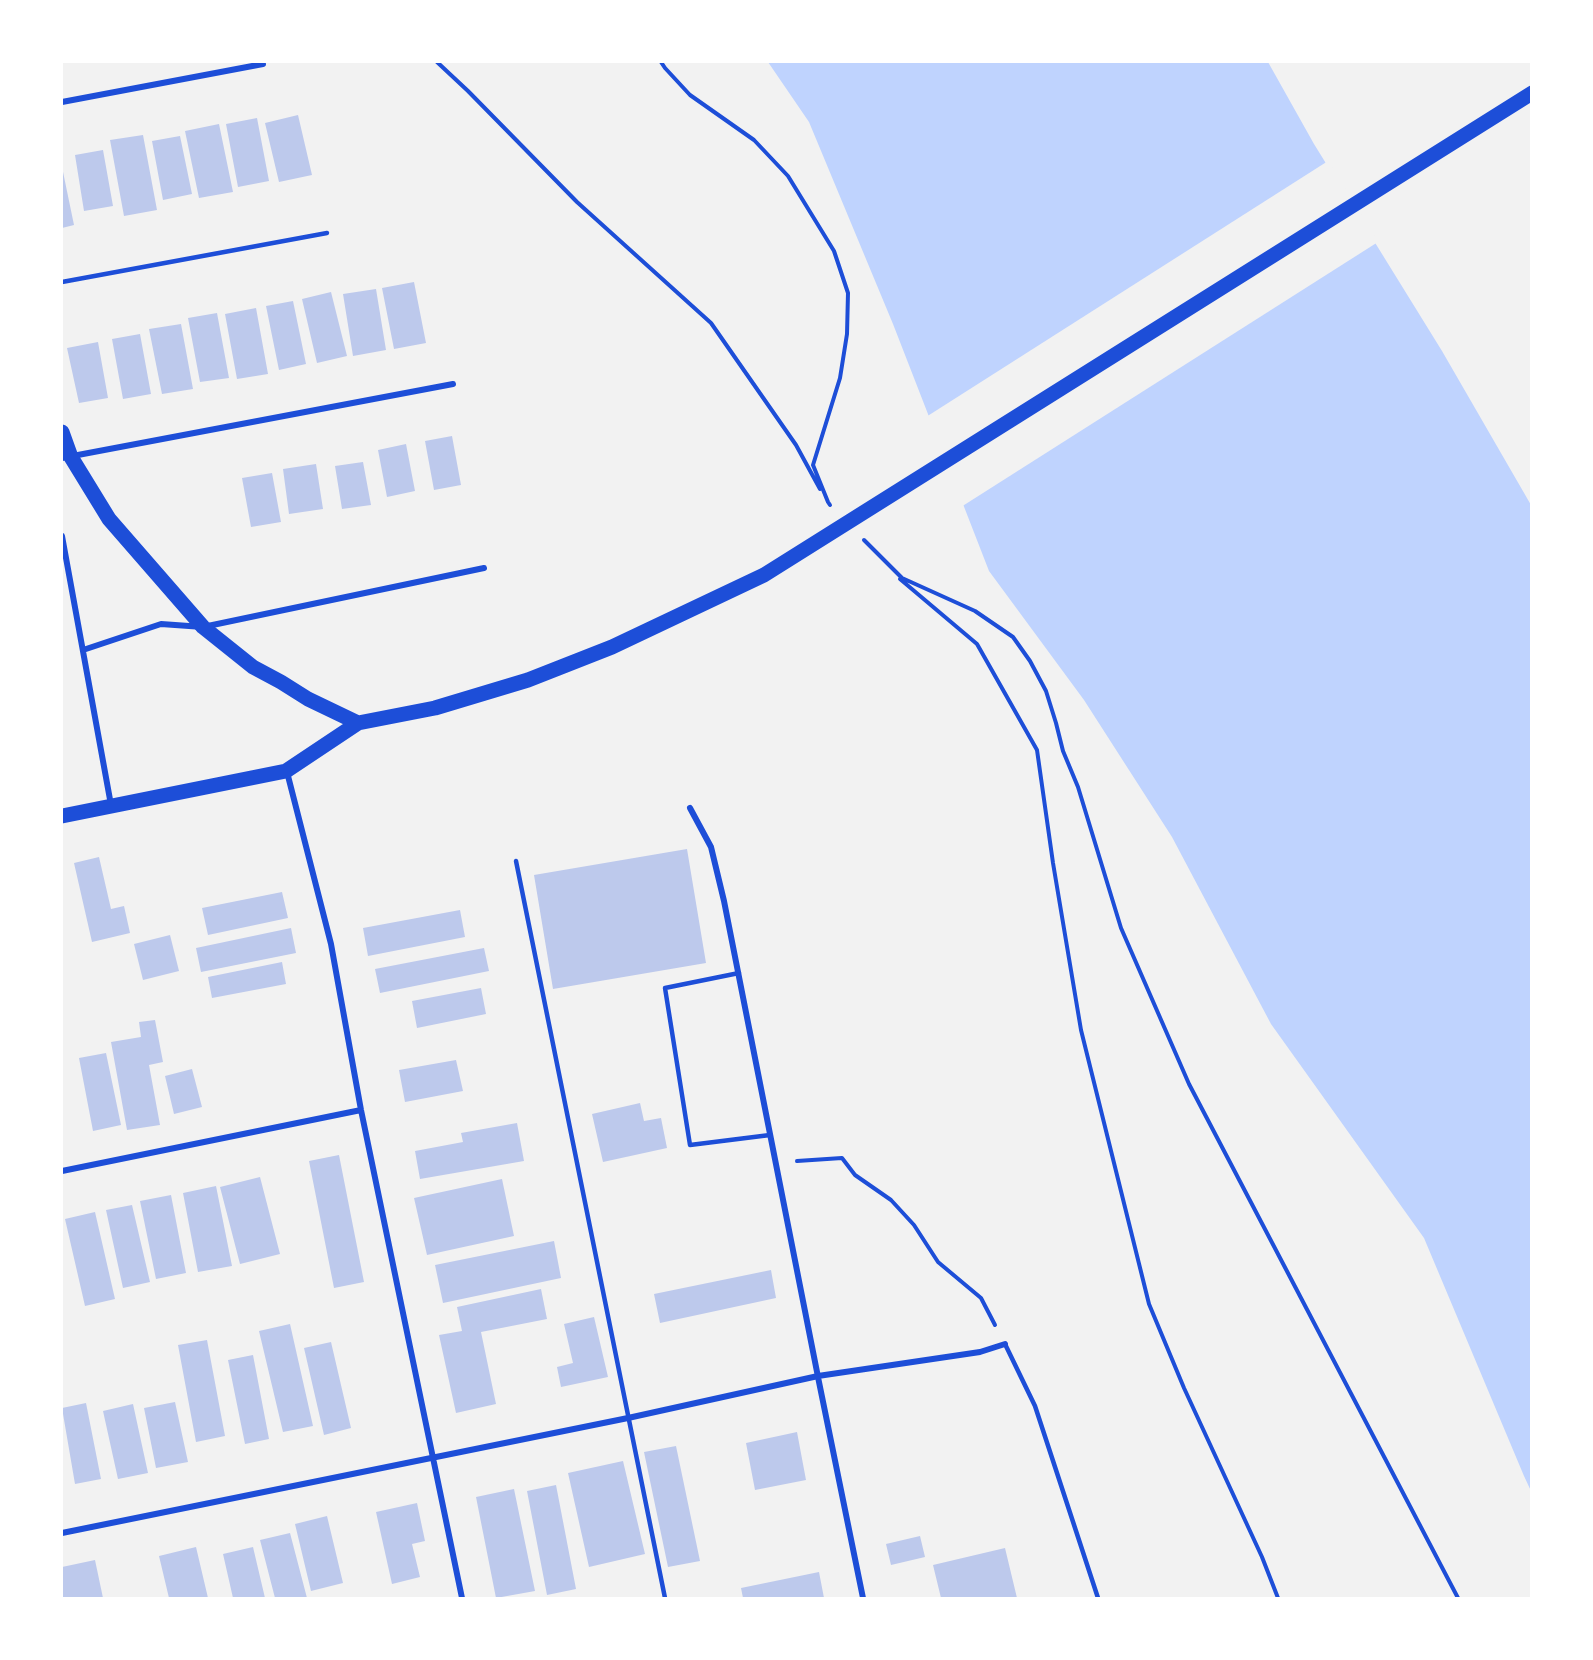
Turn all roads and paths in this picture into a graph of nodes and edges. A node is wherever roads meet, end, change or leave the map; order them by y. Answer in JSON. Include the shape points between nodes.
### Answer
{"nodes":[{"id":1,"x":437,"y":62,"type":"edge"},
{"id":2,"x":661,"y":62,"type":"edge"},
{"id":3,"x":263,"y":64,"type":"dead end"},
{"id":4,"x":1532,"y":93,"type":"edge"},
{"id":5,"x":62,"y":102,"type":"edge"},
{"id":6,"x":327,"y":233,"type":"dead end"},
{"id":7,"x":62,"y":282,"type":"edge"},
{"id":8,"x":453,"y":384,"type":"dead end"},
{"id":9,"x":62,"y":432,"type":"edge"},
{"id":10,"x":66,"y":458,"type":"edge"},
{"id":11,"x":828,"y":502,"type":"junction"},
{"id":12,"x":836,"y":511,"type":"dead end"},
{"id":13,"x":859,"y":535,"type":"dead end"},
{"id":14,"x":62,"y":536,"type":"edge"},
{"id":15,"x":876,"y":554,"type":"junction"},
{"id":16,"x":484,"y":568,"type":"dead end"},
{"id":17,"x":203,"y":627,"type":"junction"},
{"id":18,"x":82,"y":650,"type":"junction"},
{"id":19,"x":358,"y":723,"type":"junction"},
{"id":20,"x":286,"y":771,"type":"junction"},
{"id":21,"x":111,"y":806,"type":"junction"},
{"id":22,"x":690,"y":808,"type":"dead end"},
{"id":23,"x":62,"y":816,"type":"edge"},
{"id":24,"x":516,"y":861,"type":"dead end"},
{"id":25,"x":739,"y":973,"type":"junction"},
{"id":26,"x":361,"y":1110,"type":"junction"},
{"id":27,"x":770,"y":1135,"type":"junction"},
{"id":28,"x":776,"y":1163,"type":"junction"},
{"id":29,"x":62,"y":1171,"type":"edge"},
{"id":30,"x":1005,"y":1344,"type":"junction"},
{"id":31,"x":818,"y":1376,"type":"junction"},
{"id":32,"x":628,"y":1418,"type":"junction"},
{"id":33,"x":432,"y":1458,"type":"junction"},
{"id":34,"x":62,"y":1533,"type":"edge"},
{"id":35,"x":462,"y":1599,"type":"edge"},
{"id":36,"x":665,"y":1599,"type":"edge"},
{"id":37,"x":863,"y":1599,"type":"edge"},
{"id":38,"x":1098,"y":1599,"type":"edge"},
{"id":39,"x":1278,"y":1599,"type":"edge"},
{"id":40,"x":1458,"y":1599,"type":"edge"}],
"edges":[{"from":1,"to":11,"type":"path","via":[[577,202],[711,323],[795,445]]},
{"from":2,"to":11,"type":"path","via":[[690,95],[754,140],[788,176],[834,251],[848,293],[847,334],[840,378],[813,465]]},
{"from":3,"to":5,"type":"street"},
{"from":4,"to":19,"type":"main road","via":[[764,575],[612,647],[528,680],[435,708]]},
{"from":6,"to":7,"type":"lane"},
{"from":8,"to":10,"type":"street"},
{"from":9,"to":10,"type":"main road"},
{"from":10,"to":17,"type":"main road","via":[[109,519]]},
{"from":11,"to":12,"type":"path"},
{"from":13,"to":15,"type":"path"},
{"from":14,"to":18,"type":"street"},
{"from":15,"to":39,"type":"path","via":[[896,576],[977,644],[1037,750],[1081,1030],[1149,1305]]},
{"from":15,"to":40,"type":"path","via":[[902,578],[975,611],[1013,637],[1030,661],[1046,691],[1121,928],[1189,1083]]},
{"from":16,"to":17,"type":"street"},
{"from":17,"to":18,"type":"street","via":[[161,624]]},
{"from":17,"to":19,"type":"main road","via":[[253,667]]},
{"from":18,"to":21,"type":"street"},
{"from":19,"to":20,"type":"main road"},
{"from":20,"to":21,"type":"main road"},
{"from":20,"to":26,"type":"street","via":[[331,944]]},
{"from":21,"to":23,"type":"main road"},
{"from":22,"to":25,"type":"street","via":[[711,847]]},
{"from":24,"to":32,"type":"lane"},
{"from":25,"to":27,"type":"street"},
{"from":25,"to":27,"type":"lane","via":[[665,988],[690,1145]]},
{"from":26,"to":29,"type":"street"},
{"from":26,"to":33,"type":"street"},
{"from":27,"to":28,"type":"street"},
{"from":28,"to":30,"type":"path","via":[[842,1158],[855,1175],[891,1200],[914,1225],[938,1262],[981,1298]]},
{"from":28,"to":31,"type":"street"},
{"from":30,"to":31,"type":"street","via":[[980,1352]]},
{"from":30,"to":38,"type":"lane","via":[[1035,1406]]},
{"from":31,"to":32,"type":"street"},
{"from":31,"to":37,"type":"street"},
{"from":32,"to":33,"type":"street"},
{"from":32,"to":36,"type":"lane"},
{"from":33,"to":34,"type":"street"},
{"from":33,"to":35,"type":"street"}]}
